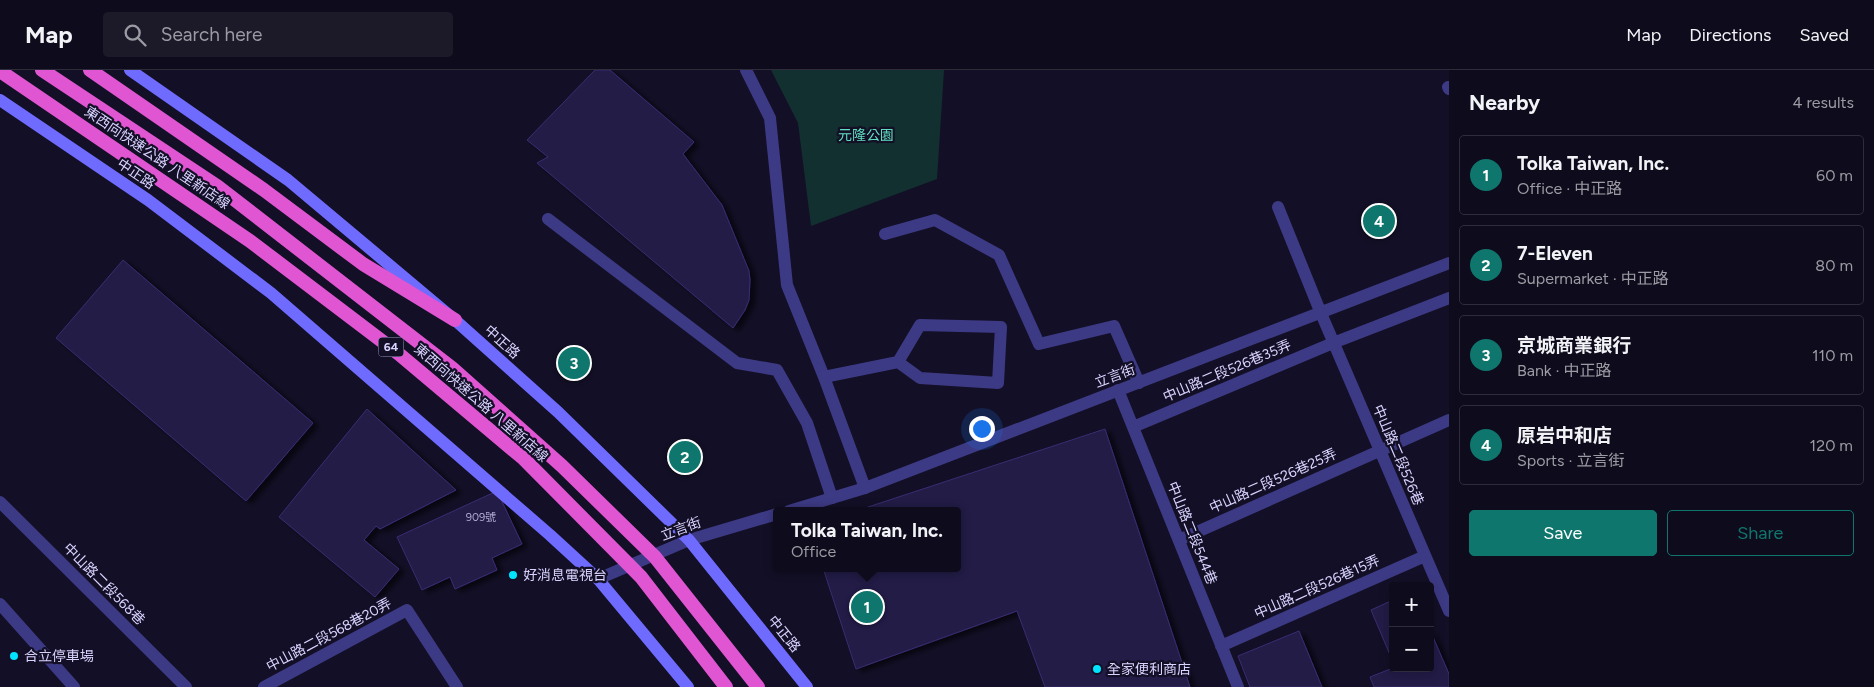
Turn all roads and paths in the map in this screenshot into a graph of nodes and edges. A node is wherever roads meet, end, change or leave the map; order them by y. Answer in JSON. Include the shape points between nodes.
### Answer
{"nodes":[{"id":1,"x":42,"y":70,"type":"edge"},
{"id":2,"x":90,"y":70,"type":"edge"},
{"id":3,"x":130,"y":70,"type":"edge"},
{"id":4,"x":746,"y":70,"type":"edge"},
{"id":5,"x":0,"y":71,"type":"edge"},
{"id":6,"x":0,"y":100,"type":"edge"},
{"id":7,"x":1278,"y":207,"type":"dead end"},
{"id":8,"x":548,"y":219,"type":"dead end"},
{"id":9,"x":885,"y":234,"type":"dead end"},
{"id":10,"x":1449,"y":263,"type":"edge"},
{"id":11,"x":1449,"y":298,"type":"edge"},
{"id":12,"x":1320,"y":311,"type":"junction"},
{"id":13,"x":455,"y":320,"type":"junction"},
{"id":14,"x":1334,"y":343,"type":"junction"},
{"id":15,"x":898,"y":362,"type":"junction"},
{"id":16,"x":824,"y":377,"type":"junction"},
{"id":17,"x":1139,"y":383,"type":"junction"},
{"id":18,"x":1118,"y":390,"type":"junction"},
{"id":19,"x":1449,"y":420,"type":"edge"},
{"id":20,"x":1133,"y":427,"type":"junction"},
{"id":21,"x":1380,"y":450,"type":"junction"},
{"id":22,"x":866,"y":488,"type":"junction"},
{"id":23,"x":832,"y":498,"type":"junction"},
{"id":24,"x":0,"y":502,"type":"edge"},
{"id":25,"x":802,"y":507,"type":"edge"},
{"id":26,"x":773,"y":515,"type":"edge"},
{"id":27,"x":689,"y":540,"type":"junction"},
{"id":28,"x":1179,"y":540,"type":"junction"},
{"id":29,"x":1425,"y":556,"type":"junction"},
{"id":30,"x":598,"y":579,"type":"junction"},
{"id":31,"x":0,"y":604,"type":"edge"},
{"id":32,"x":1449,"y":610,"type":"edge"},
{"id":33,"x":1221,"y":646,"type":"junction"},
{"id":34,"x":74,"y":687,"type":"edge"},
{"id":35,"x":186,"y":687,"type":"edge"},
{"id":36,"x":264,"y":687,"type":"edge"},
{"id":37,"x":458,"y":687,"type":"edge"},
{"id":38,"x":688,"y":687,"type":"edge"},
{"id":39,"x":726,"y":687,"type":"edge"},
{"id":40,"x":758,"y":687,"type":"edge"},
{"id":41,"x":807,"y":687,"type":"edge"},
{"id":42,"x":1238,"y":687,"type":"edge"}],
"edges":[{"from":1,"to":40,"type":"highway","name":"東西向快速公路 八里新店線","number":"64","bridge":true,"via":[[216,186],[452,368],[562,466],[655,557]]},
{"from":2,"to":13,"type":"highway","via":[[264,190],[363,264]]},
{"from":3,"to":13,"type":"main road","name":"中正路","via":[[288,180]]},
{"from":4,"to":16,"type":"street","via":[[770,118],[787,285]]},
{"from":5,"to":39,"type":"highway","name":"東西向快速公路 八里新店線","number":"64","bridge":true,"via":[[250,241],[400,354],[517,452],[641,577]]},
{"from":6,"to":30,"type":"main road","name":"中正路","via":[[148,200],[272,293]]},
{"from":7,"to":12,"type":"street","name":"中山路二段526巷"},
{"from":8,"to":23,"type":"street","via":[[737,362],[777,370],[807,423]]},
{"from":9,"to":17,"type":"street","via":[[935,220],[999,255],[1039,344],[1114,326]]},
{"from":10,"to":12,"type":"street","name":"立言街"},
{"from":11,"to":14,"type":"street","name":"中山路二段526巷35弄"},
{"from":12,"to":14,"type":"street","name":"中山路二段526巷"},
{"from":12,"to":17,"type":"street","name":"立言街"},
{"from":13,"to":27,"type":"main road","name":"中正路","via":[[558,412]]},
{"from":14,"to":20,"type":"street","name":"中山路二段526巷35弄"},
{"from":14,"to":21,"type":"street","name":"中山路二段526巷"},
{"from":15,"to":15,"type":"street","via":[[920,378],[998,383],[1001,327],[920,325]]},
{"from":15,"to":16,"type":"street"},
{"from":16,"to":22,"type":"street"},
{"from":17,"to":18,"type":"street","name":"立言街"},
{"from":18,"to":20,"type":"street","name":"中山路二段544巷"},
{"from":18,"to":22,"type":"street","name":"立言街"},
{"from":19,"to":21,"type":"street","name":"中山路二段526巷25弄"},
{"from":20,"to":28,"type":"street","name":"中山路二段544巷"},
{"from":21,"to":28,"type":"street","name":"中山路二段526巷25弄"},
{"from":21,"to":29,"type":"street","name":"中山路二段526巷"},
{"from":22,"to":23,"type":"street","name":"立言街"},
{"from":23,"to":25,"type":"street","name":"立言街"},
{"from":24,"to":35,"type":"street","name":"中山路二段568巷"},
{"from":26,"to":27,"type":"street","name":"立言街"},
{"from":27,"to":30,"type":"street","name":"立言街"},
{"from":27,"to":41,"type":"main road","name":"中正路"},
{"from":28,"to":33,"type":"street","name":"中山路二段544巷"},
{"from":29,"to":32,"type":"street","name":"中山路二段526巷"},
{"from":29,"to":33,"type":"street","name":"中山路二段526巷15弄"},
{"from":30,"to":38,"type":"main road","name":"中正路"},
{"from":31,"to":34,"type":"street"},
{"from":33,"to":42,"type":"street","name":"中山路二段544巷"},
{"from":36,"to":37,"type":"street","name":"中山路二段568巷20弄","via":[[407,610]]}]}
